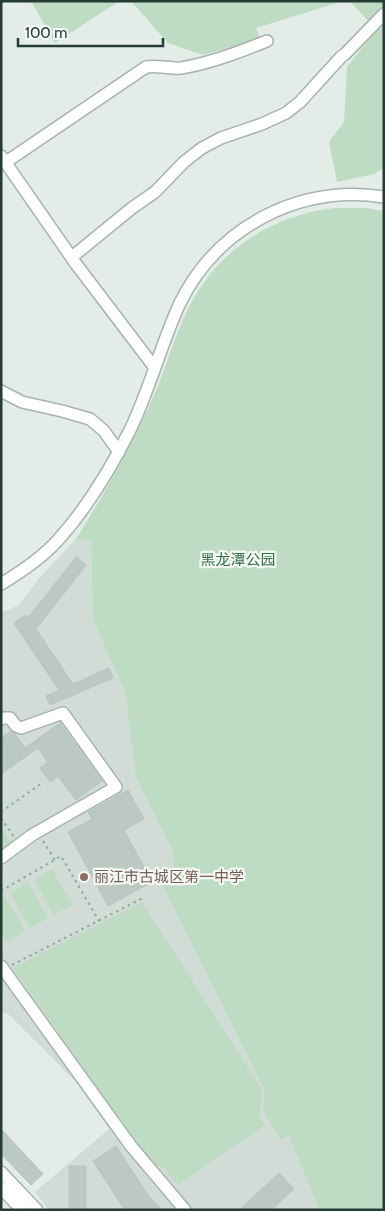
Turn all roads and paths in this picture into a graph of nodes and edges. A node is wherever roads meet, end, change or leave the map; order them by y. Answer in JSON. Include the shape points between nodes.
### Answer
{"nodes":[{"id":1,"x":384,"y":14,"type":"edge"},
{"id":2,"x":267,"y":41,"type":"dead end"},
{"id":3,"x":4,"y":159,"type":"edge"},
{"id":4,"x":384,"y":197,"type":"edge"},
{"id":5,"x":72,"y":257,"type":"junction"},
{"id":6,"x":155,"y":368,"type":"junction"},
{"id":7,"x":1,"y":392,"type":"edge"},
{"id":8,"x":119,"y":452,"type":"junction"},
{"id":9,"x":1,"y":584,"type":"edge"},
{"id":10,"x":1,"y":707,"type":"edge"},
{"id":11,"x":5,"y":718,"type":"edge"},
{"id":12,"x":42,"y":783,"type":"dead end"},
{"id":13,"x":1,"y":812,"type":"edge"},
{"id":14,"x":1,"y":818,"type":"edge"},
{"id":15,"x":38,"y":832,"type":"junction"},
{"id":16,"x":20,"y":844,"type":"junction"},
{"id":17,"x":1,"y":858,"type":"edge"},
{"id":18,"x":55,"y":860,"type":"junction"},
{"id":19,"x":1,"y":890,"type":"edge"},
{"id":20,"x":146,"y":897,"type":"dead end"},
{"id":21,"x":99,"y":921,"type":"junction"},
{"id":22,"x":2,"y":968,"type":"edge"},
{"id":23,"x":1,"y":1172,"type":"edge"},
{"id":24,"x":1,"y":1188,"type":"edge"},
{"id":25,"x":22,"y":1210,"type":"edge"},
{"id":26,"x":37,"y":1210,"type":"edge"},
{"id":27,"x":185,"y":1210,"type":"edge"}],
"edges":[{"from":1,"to":5,"type":"street","via":[[300,102],[277,118],[202,148],[155,192]]},
{"from":2,"to":3,"type":"street","via":[[218,59],[179,68],[146,68]]},
{"from":3,"to":5,"type":"street"},
{"from":4,"to":6,"type":"street","via":[[339,194],[308,199],[274,211],[244,228],[214,254],[191,284]]},
{"from":5,"to":6,"type":"street"},
{"from":6,"to":8,"type":"street"},
{"from":7,"to":8,"type":"street","via":[[22,402],[90,419],[104,431]]},
{"from":8,"to":9,"type":"street","via":[[58,541]]},
{"from":10,"to":11,"type":"street"},
{"from":11,"to":15,"type":"street","via":[[21,728],[63,714],[116,787]]},
{"from":12,"to":13,"type":"path"},
{"from":14,"to":16,"type":"path"},
{"from":15,"to":16,"type":"street"},
{"from":15,"to":18,"type":"path"},
{"from":16,"to":17,"type":"street"},
{"from":18,"to":19,"type":"path"},
{"from":18,"to":21,"type":"path","via":[[61,856]]},
{"from":20,"to":21,"type":"path"},
{"from":21,"to":22,"type":"path"},
{"from":22,"to":27,"type":"street","via":[[131,1146]]},
{"from":23,"to":26,"type":"street"},
{"from":24,"to":25,"type":"street"}]}
